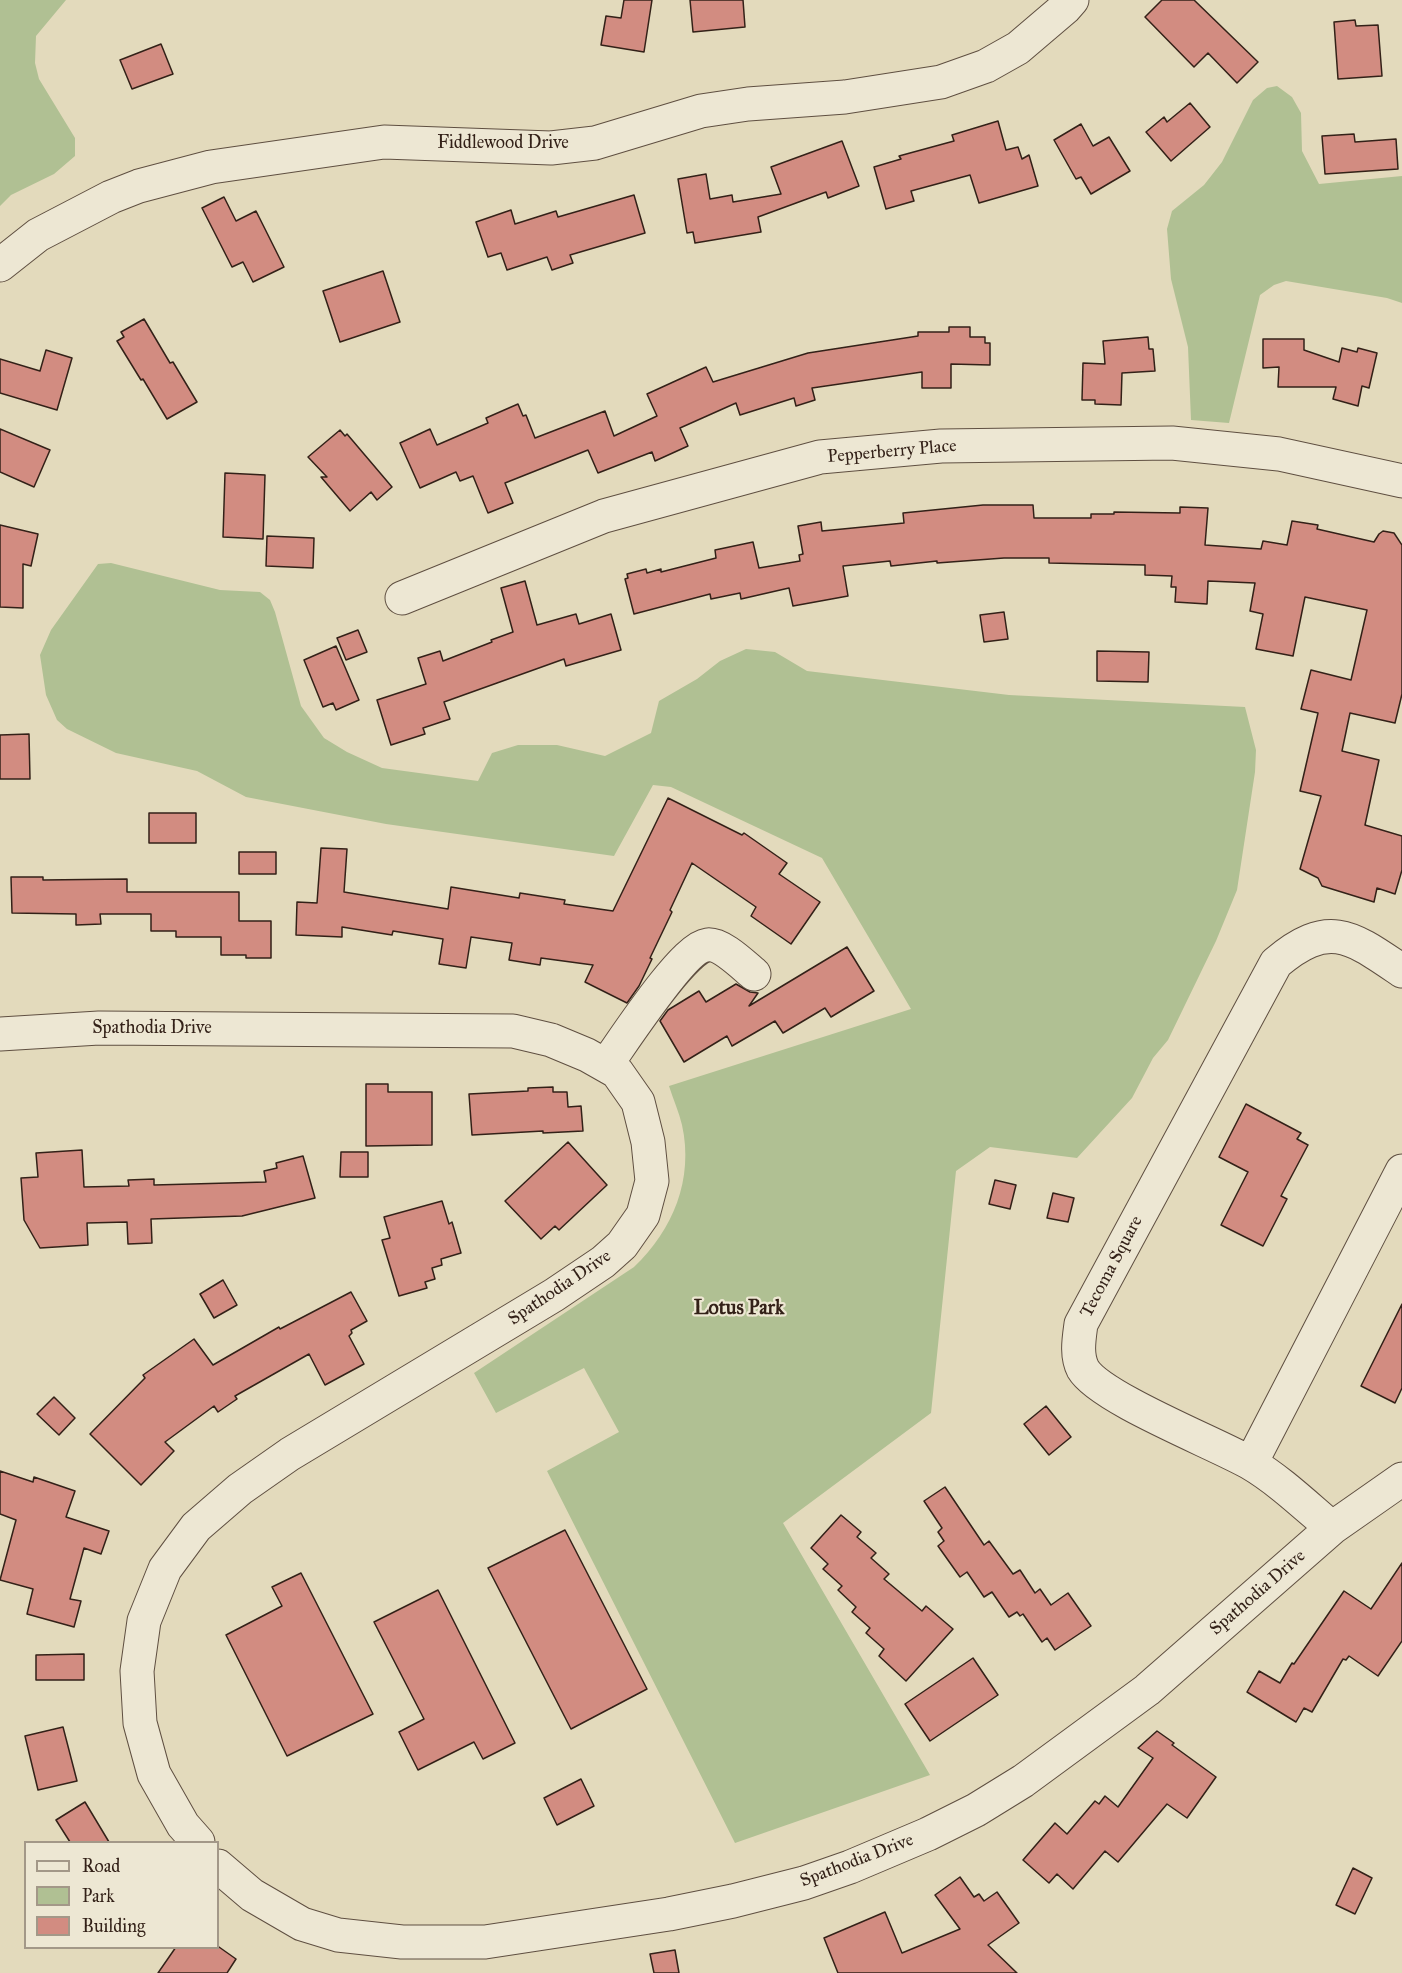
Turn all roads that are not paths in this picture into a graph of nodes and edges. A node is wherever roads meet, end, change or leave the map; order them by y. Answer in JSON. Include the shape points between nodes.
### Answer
{"nodes":[{"id":1,"x":1072,"y":0,"type":"edge"},
{"id":2,"x":0,"y":265,"type":"edge"},
{"id":3,"x":1402,"y":481,"type":"edge"},
{"id":4,"x":402,"y":598,"type":"dead end"},
{"id":5,"x":1402,"y":971,"type":"edge"},
{"id":6,"x":754,"y":974,"type":"dead end"},
{"id":7,"x":0,"y":1034,"type":"edge"},
{"id":8,"x":606,"y":1065,"type":"junction"},
{"id":9,"x":1402,"y":1171,"type":"edge"},
{"id":10,"x":1251,"y":1463,"type":"junction"},
{"id":11,"x":1402,"y":1479,"type":"edge"},
{"id":12,"x":1332,"y":1528,"type":"junction"},
{"id":13,"x":197,"y":1841,"type":"edge"},
{"id":14,"x":219,"y":1867,"type":"edge"}],
"edges":[{"from":1,"to":2,"type":"street","name":"Fiddlewood Drive","via":[[1018,48],[986,66],[941,82],[845,97],[701,111],[595,143],[540,147],[384,142],[211,167],[139,186],[102,201],[38,236]]},
{"from":3,"to":4,"type":"street","name":"Pepperberry Place","via":[[1279,454],[1172,443],[941,446],[820,458],[604,516]]},
{"from":5,"to":10,"type":"street","name":"Tecoma Square","via":[[1362,944],[1331,936],[1295,947],[1276,963],[1081,1324],[1078,1353],[1084,1370],[1102,1387]]},
{"from":6,"to":8,"type":"street","via":[[718,946],[706,945],[695,950],[677,968]]},
{"from":7,"to":8,"type":"street","name":"Spathodia Drive","via":[[99,1028],[513,1031],[551,1040]]},
{"from":8,"to":13,"type":"street","name":"Spathodia Drive","via":[[617,1072],[638,1102],[652,1181],[643,1215],[622,1245],[554,1295],[290,1454],[240,1489],[196,1527],[165,1569],[144,1621],[137,1671],[140,1723],[154,1774],[183,1825]]},
{"from":9,"to":10,"type":"street"},
{"from":10,"to":12,"type":"street","name":"Tecoma Square"},
{"from":11,"to":12,"type":"street","name":"Spathodia Drive"},
{"from":12,"to":14,"type":"street","name":"Spathodia Drive","via":[[1147,1690],[1023,1781],[928,1834],[804,1882],[669,1914],[485,1942],[402,1942],[338,1935],[302,1924],[252,1895]]}]}
